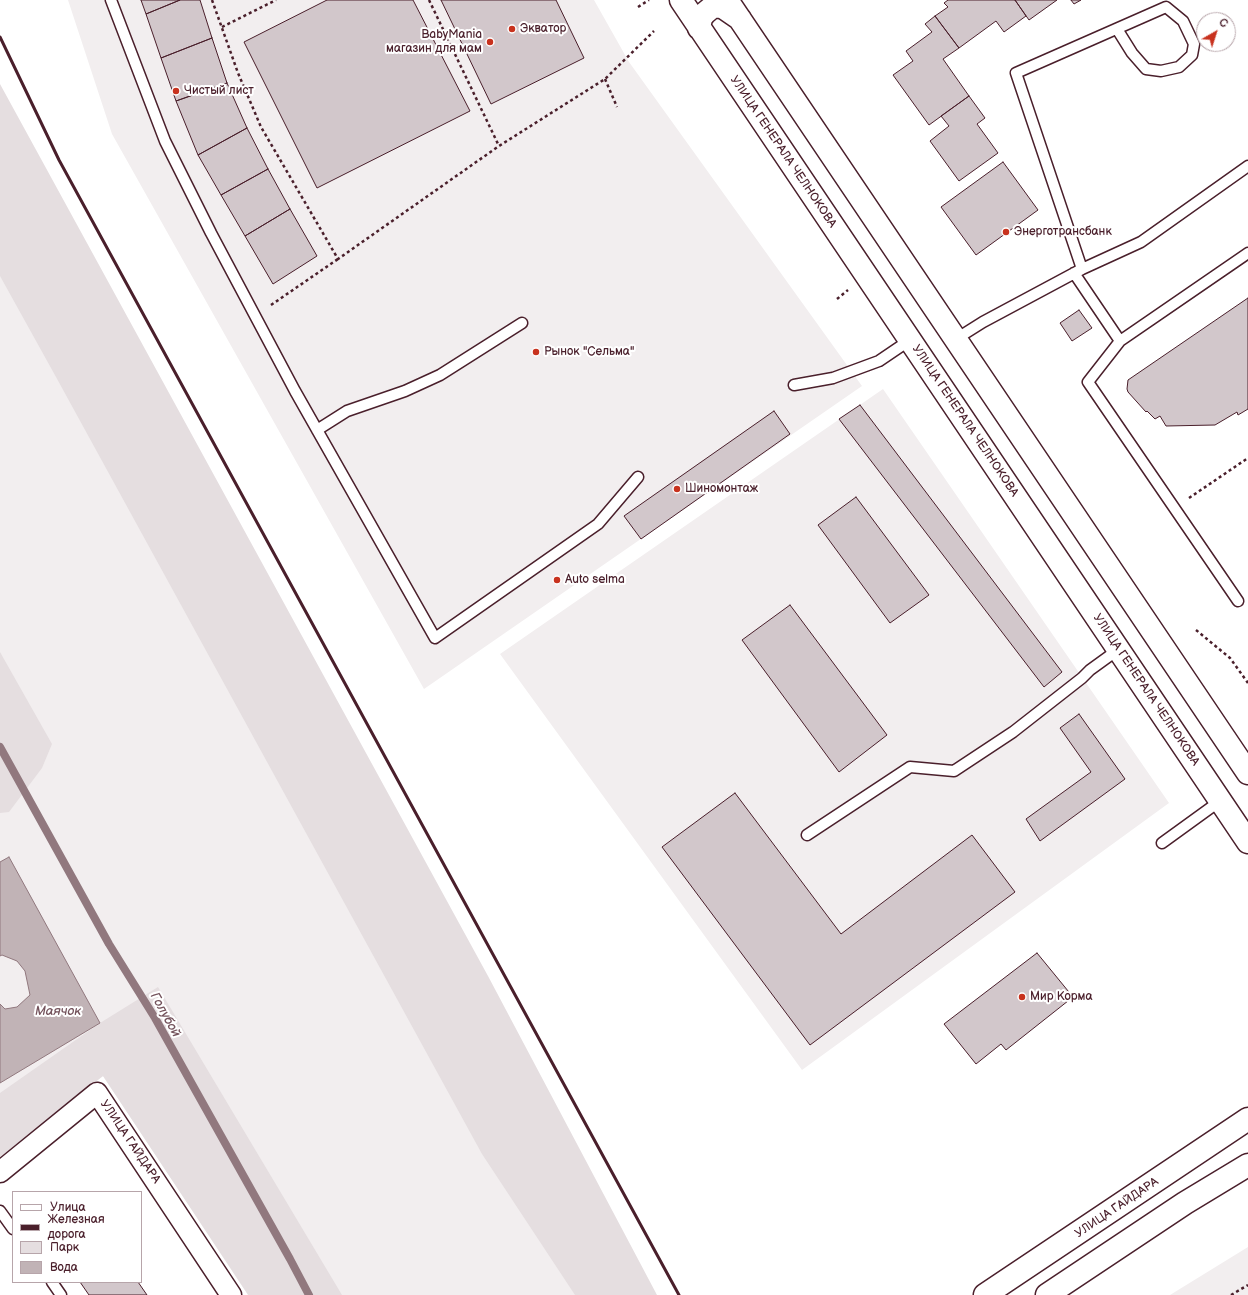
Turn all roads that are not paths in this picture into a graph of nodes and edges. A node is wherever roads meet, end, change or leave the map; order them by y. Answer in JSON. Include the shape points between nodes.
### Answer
{"nodes":[{"id":1,"x":111,"y":0,"type":"edge"},
{"id":2,"x":681,"y":0,"type":"edge"},
{"id":3,"x":727,"y":0,"type":"edge"},
{"id":4,"x":741,"y":20,"type":"junction"},
{"id":5,"x":700,"y":28,"type":"junction"},
{"id":6,"x":1117,"y":29,"type":"junction"},
{"id":7,"x":1248,"y":166,"type":"edge"},
{"id":8,"x":1248,"y":253,"type":"edge"},
{"id":9,"x":1078,"y":271,"type":"junction"},
{"id":10,"x":522,"y":323,"type":"dead end"},
{"id":11,"x":956,"y":339,"type":"junction"},
{"id":12,"x":910,"y":340,"type":"junction"},
{"id":13,"x":1120,"y":341,"type":"junction"},
{"id":14,"x":794,"y":385,"type":"dead end"},
{"id":15,"x":317,"y":430,"type":"junction"},
{"id":16,"x":638,"y":477,"type":"dead end"},
{"id":17,"x":1238,"y":601,"type":"dead end"},
{"id":18,"x":1119,"y":649,"type":"junction"},
{"id":19,"x":1248,"y":773,"type":"edge"},
{"id":20,"x":1220,"y":801,"type":"junction"},
{"id":21,"x":807,"y":835,"type":"dead end"},
{"id":22,"x":1162,"y":842,"type":"dead end"},
{"id":23,"x":1248,"y":842,"type":"edge"},
{"id":24,"x":1248,"y":1119,"type":"edge"},
{"id":25,"x":1248,"y":1165,"type":"edge"},
{"id":26,"x":0,"y":1172,"type":"edge"},
{"id":27,"x":0,"y":1211,"type":"edge"},
{"id":28,"x":12,"y":1228,"type":"edge"},
{"id":29,"x":53,"y":1283,"type":"edge"},
{"id":30,"x":61,"y":1295,"type":"edge"},
{"id":31,"x":231,"y":1295,"type":"edge"},
{"id":32,"x":985,"y":1295,"type":"edge"},
{"id":33,"x":1047,"y":1295,"type":"edge"}],
"edges":[{"from":1,"to":15,"type":"lane","via":[[165,141]]},
{"from":2,"to":5,"type":"main road","name":"УЛИЦА ГЕНЕРАЛА ЧЕЛНОКОВА"},
{"from":3,"to":4,"type":"main road"},
{"from":4,"to":5,"type":"main road","via":[[717,6],[701,18]]},
{"from":4,"to":11,"type":"main road"},
{"from":5,"to":12,"type":"main road","name":"УЛИЦА ГЕНЕРАЛА ЧЕЛНОКОВА"},
{"from":6,"to":6,"type":"lane","via":[[1166,8],[1184,21],[1194,44],[1192,55],[1178,67],[1161,71],[1146,69]]},
{"from":6,"to":9,"type":"lane","via":[[1016,73]]},
{"from":7,"to":9,"type":"lane","via":[[1141,242]]},
{"from":8,"to":13,"type":"lane"},
{"from":9,"to":11,"type":"lane"},
{"from":9,"to":13,"type":"lane"},
{"from":10,"to":15,"type":"lane","via":[[440,375],[347,412]]},
{"from":11,"to":19,"type":"main road"},
{"from":12,"to":14,"type":"lane","via":[[879,361],[833,378]]},
{"from":12,"to":18,"type":"main road","name":"УЛИЦА ГЕНЕРАЛА ЧЕЛНОКОВА"},
{"from":13,"to":17,"type":"lane","via":[[1088,382]]},
{"from":15,"to":16,"type":"lane","via":[[435,638],[598,524]]},
{"from":18,"to":20,"type":"main road","name":"УЛИЦА ГЕНЕРАЛА ЧЕЛНОКОВА"},
{"from":18,"to":21,"type":"lane","via":[[1013,732],[954,771],[910,767]]},
{"from":20,"to":22,"type":"lane"},
{"from":20,"to":23,"type":"main road","name":"УЛИЦА ГЕНЕРАЛА ЧЕЛНОКОВА"},
{"from":24,"to":32,"type":"main road","name":"УЛИЦА ГАЙДАРА"},
{"from":25,"to":33,"type":"main road","via":[[1185,1203]]},
{"from":26,"to":31,"type":"street","name":"УЛИЦА ГАЙДАРА","via":[[97,1094]]},
{"from":27,"to":28,"type":"lane"},
{"from":29,"to":30,"type":"lane"}]}
